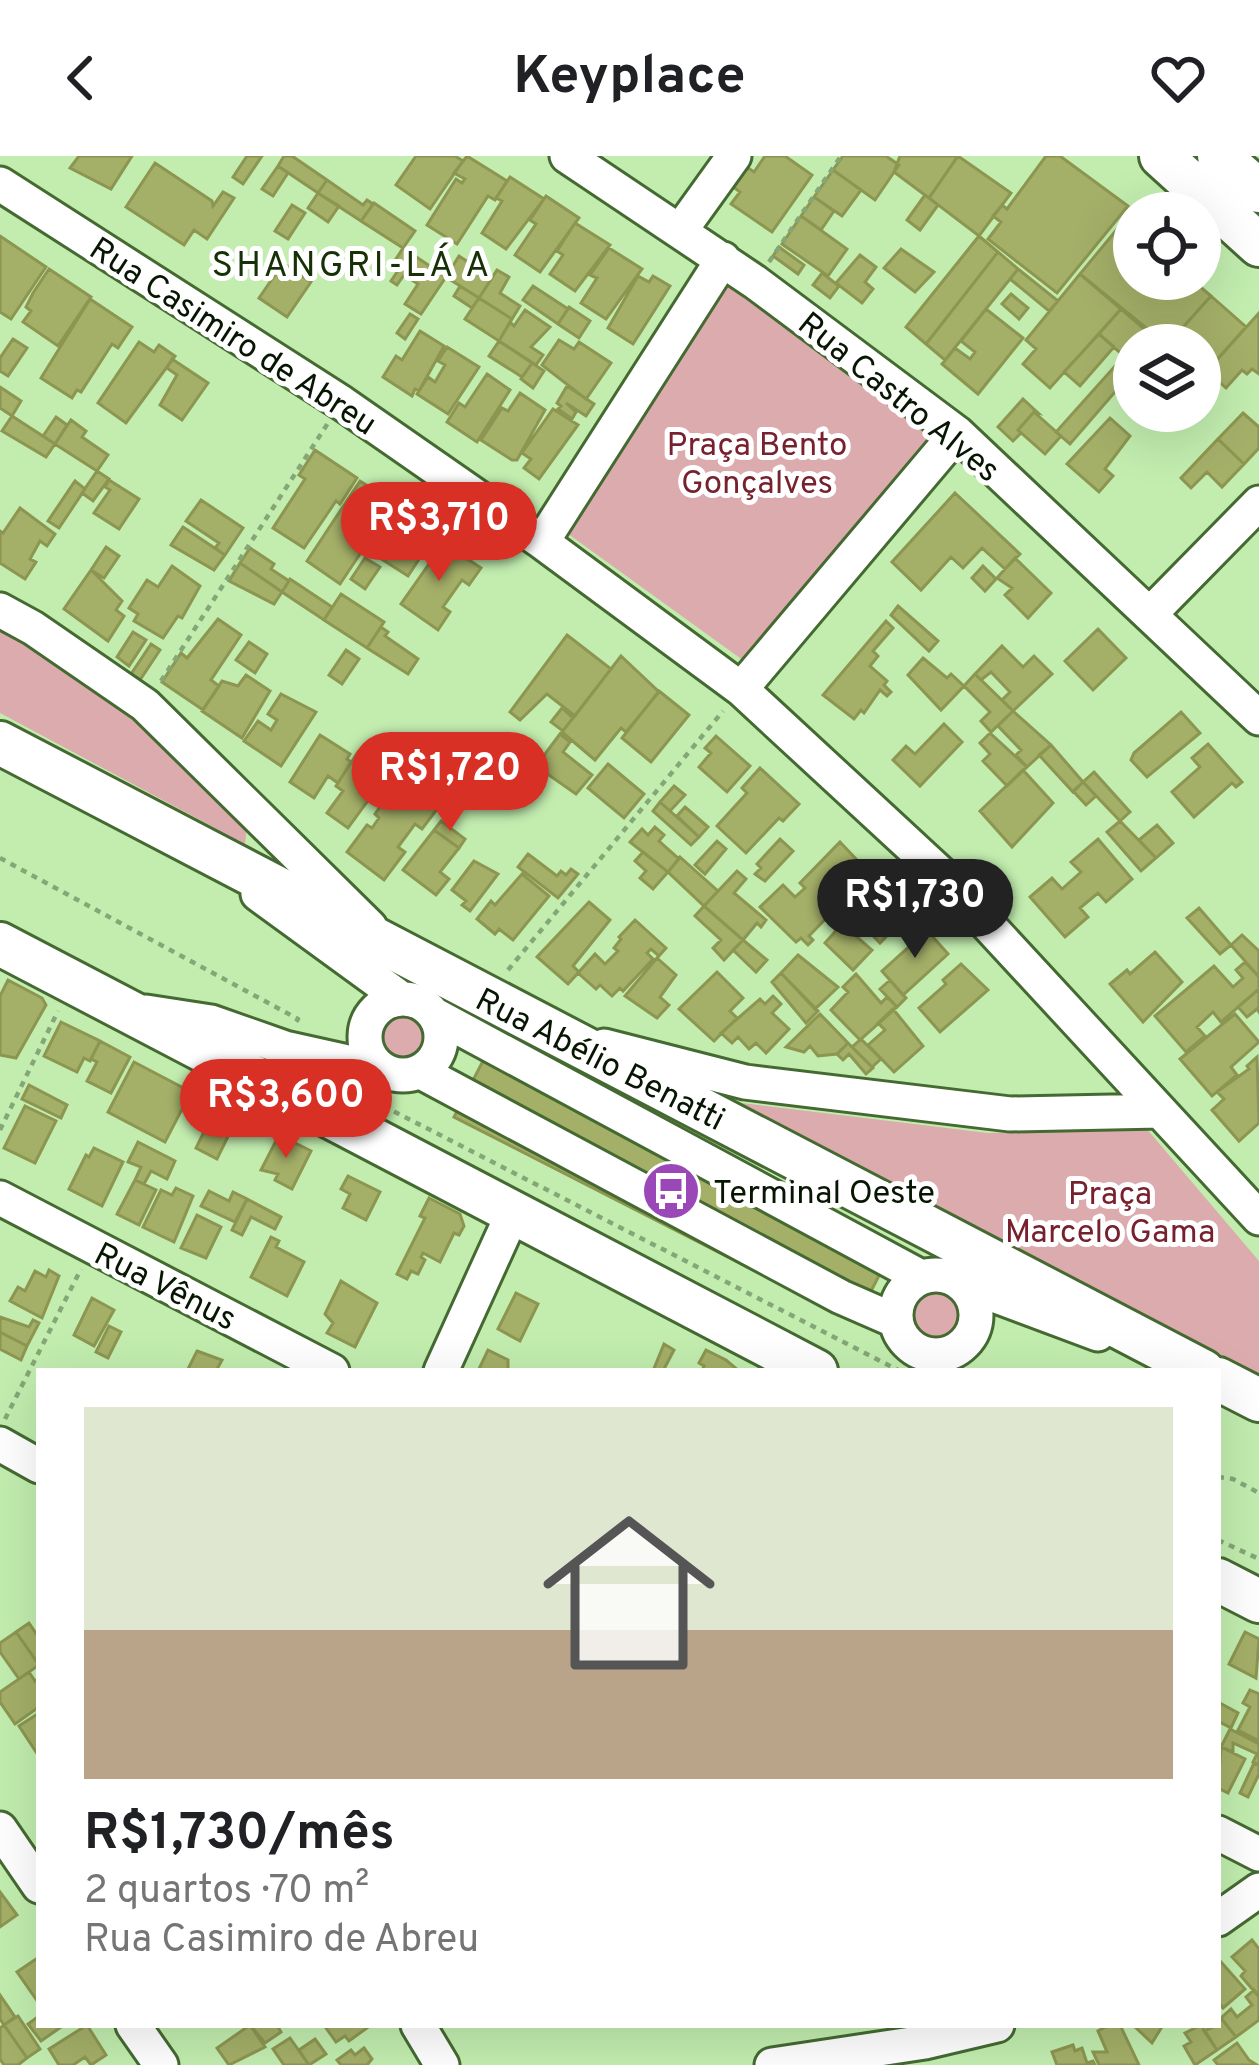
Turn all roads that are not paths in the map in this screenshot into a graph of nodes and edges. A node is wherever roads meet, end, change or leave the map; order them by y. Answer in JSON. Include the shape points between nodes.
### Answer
{"nodes":[{"id":1,"x":567,"y":156,"type":"edge"},
{"id":2,"x":734,"y":156,"type":"edge"},
{"id":3,"x":1161,"y":156,"type":"edge"},
{"id":4,"x":1219,"y":156,"type":"edge"},
{"id":5,"x":0,"y":184,"type":"edge"},
{"id":6,"x":1259,"y":191,"type":"edge"},
{"id":7,"x":680,"y":231,"type":"junction"},
{"id":8,"x":1259,"y":245,"type":"edge"},
{"id":9,"x":723,"y":260,"type":"junction"},
{"id":10,"x":957,"y":433,"type":"junction"},
{"id":11,"x":1259,"y":503,"type":"edge"},
{"id":12,"x":542,"y":542,"type":"junction"},
{"id":13,"x":0,"y":610,"type":"edge"},
{"id":14,"x":1150,"y":614,"type":"junction"},
{"id":15,"x":741,"y":689,"type":"junction"},
{"id":16,"x":1259,"y":718,"type":"edge"},
{"id":17,"x":0,"y":743,"type":"edge"},
{"id":18,"x":199,"y":850,"type":"junction"},
{"id":19,"x":0,"y":944,"type":"edge"},
{"id":20,"x":393,"y":950,"type":"junction"},
{"id":21,"x":402,"y":999,"type":"junction"},
{"id":22,"x":120,"y":1008,"type":"junction"},
{"id":23,"x":435,"y":1015,"type":"junction"},
{"id":24,"x":556,"y":1034,"type":"junction"},
{"id":25,"x":421,"y":1072,"type":"junction"},
{"id":26,"x":371,"y":1082,"type":"junction"},
{"id":27,"x":1160,"y":1111,"type":"junction"},
{"id":28,"x":0,"y":1198,"type":"edge"},
{"id":29,"x":513,"y":1213,"type":"junction"},
{"id":30,"x":1259,"y":1218,"type":"edge"},
{"id":31,"x":921,"y":1277,"type":"junction"},
{"id":32,"x":959,"y":1282,"type":"junction"},
{"id":33,"x":896,"y":1322,"type":"junction"},
{"id":34,"x":926,"y":1365,"type":"edge"},
{"id":35,"x":326,"y":1368,"type":"edge"},
{"id":36,"x":442,"y":1368,"type":"edge"},
{"id":37,"x":810,"y":1368,"type":"edge"},
{"id":38,"x":1187,"y":1368,"type":"edge"},
{"id":39,"x":1196,"y":1368,"type":"edge"},
{"id":40,"x":0,"y":1444,"type":"edge"},
{"id":41,"x":36,"y":1464,"type":"edge"},
{"id":42,"x":1221,"y":1582,"type":"edge"},
{"id":43,"x":1259,"y":1601,"type":"edge"},
{"id":44,"x":0,"y":1828,"type":"edge"},
{"id":45,"x":1221,"y":1835,"type":"edge"},
{"id":46,"x":1259,"y":1854,"type":"edge"},
{"id":47,"x":36,"y":1882,"type":"edge"},
{"id":48,"x":1259,"y":1890,"type":"edge"},
{"id":49,"x":1221,"y":1917,"type":"edge"},
{"id":50,"x":136,"y":2028,"type":"edge"},
{"id":51,"x":420,"y":2028,"type":"edge"},
{"id":52,"x":959,"y":2030,"type":"edge"},
{"id":53,"x":160,"y":2065,"type":"edge"},
{"id":54,"x":442,"y":2065,"type":"edge"},
{"id":55,"x":772,"y":2065,"type":"edge"}],
"edges":[{"from":1,"to":7,"type":"street","name":"Rua Castro Alves"},
{"from":2,"to":7,"type":"street"},
{"from":3,"to":8,"type":"main road"},
{"from":4,"to":6,"type":"main road"},
{"from":5,"to":12,"type":"street","name":"Rua Casimiro de Abreu"},
{"from":7,"to":9,"type":"street","name":"Rua Castro Alves"},
{"from":9,"to":10,"type":"street","name":"Rua Castro Alves"},
{"from":9,"to":12,"type":"street"},
{"from":10,"to":14,"type":"street","name":"Rua Castro Alves"},
{"from":10,"to":15,"type":"street"},
{"from":11,"to":14,"type":"street"},
{"from":12,"to":15,"type":"street","name":"Rua Casimiro de Abreu"},
{"from":13,"to":20,"type":"street","via":[[145,706]]},
{"from":14,"to":16,"type":"street","name":"Rua Castro Alves"},
{"from":15,"to":27,"type":"street","name":"Rua Casimiro de Abreu","via":[[939,872]]},
{"from":17,"to":18,"type":"main road","name":"Rua Abélio Benatti"},
{"from":18,"to":20,"type":"main road","name":"Rua Abélio Benatti"},
{"from":18,"to":21,"type":"street"},
{"from":19,"to":22,"type":"main road"},
{"from":20,"to":24,"type":"main road","name":"Rua Abélio Benatti"},
{"from":21,"to":23,"type":"street"},
{"from":21,"to":26,"type":"street","via":[[379,1007],[366,1028]]},
{"from":22,"to":26,"type":"street","via":[[211,1022]]},
{"from":22,"to":29,"type":"main road"},
{"from":23,"to":25,"type":"street","via":[[442,1040]]},
{"from":23,"to":31,"type":"street"},
{"from":24,"to":27,"type":"street","via":[[745,1082],[1010,1114]]},
{"from":24,"to":39,"type":"main road","name":"Rua Abélio Benatti"},
{"from":25,"to":26,"type":"street"},
{"from":25,"to":33,"type":"street"},
{"from":27,"to":30,"type":"street","name":"Rua Casimiro de Abreu"},
{"from":28,"to":35,"type":"street","name":"Rua Vênus"},
{"from":29,"to":36,"type":"street"},
{"from":29,"to":37,"type":"main road"},
{"from":31,"to":32,"type":"street"},
{"from":31,"to":33,"type":"street","via":[[900,1295]]},
{"from":32,"to":34,"type":"street","via":[[975,1303],[974,1328],[959,1349]]},
{"from":32,"to":38,"type":"street"},
{"from":33,"to":34,"type":"street"},
{"from":40,"to":41,"type":"street"},
{"from":42,"to":43,"type":"main road"},
{"from":44,"to":47,"type":"street"},
{"from":45,"to":46,"type":"street"},
{"from":48,"to":49,"type":"street"},
{"from":50,"to":53,"type":"street"},
{"from":51,"to":54,"type":"street"},
{"from":52,"to":55,"type":"street"}]}
